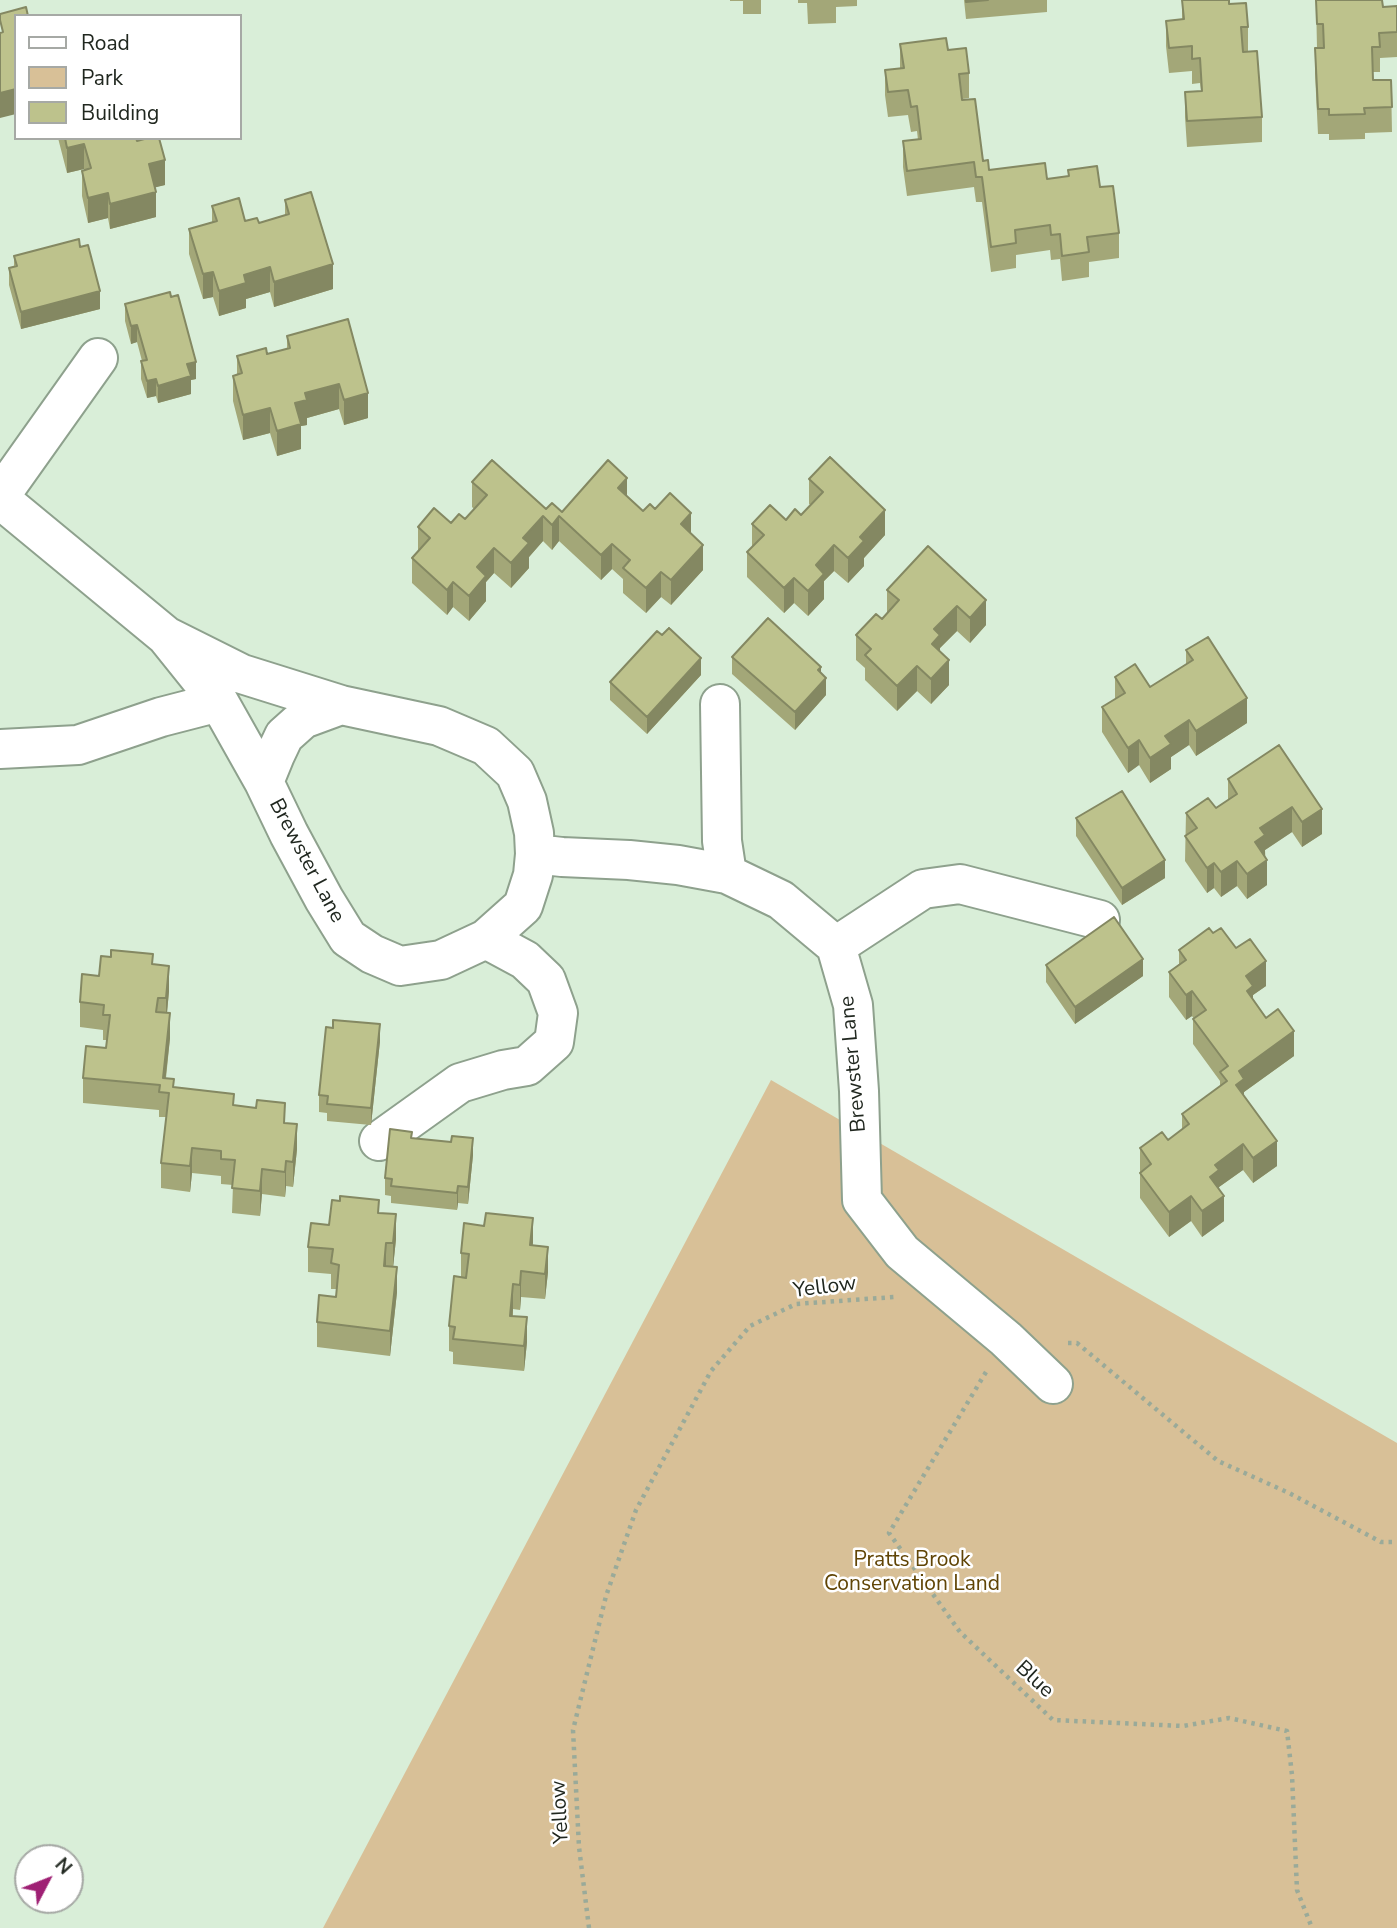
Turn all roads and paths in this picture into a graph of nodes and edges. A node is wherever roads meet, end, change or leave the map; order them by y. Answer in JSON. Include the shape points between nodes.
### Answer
{"nodes":[{"id":1,"x":98,"y":358,"type":"dead end"},
{"id":2,"x":0,"y":497,"type":"edge"},
{"id":3,"x":166,"y":636,"type":"junction"},
{"id":4,"x":219,"y":702,"type":"junction"},
{"id":5,"x":720,"y":704,"type":"dead end"},
{"id":6,"x":341,"y":705,"type":"junction"},
{"id":7,"x":0,"y":749,"type":"edge"},
{"id":8,"x":264,"y":782,"type":"junction"},
{"id":9,"x":535,"y":854,"type":"junction"},
{"id":10,"x":727,"y":874,"type":"junction"},
{"id":11,"x":1100,"y":920,"type":"dead end"},
{"id":12,"x":485,"y":939,"type":"junction"},
{"id":13,"x":836,"y":946,"type":"junction"},
{"id":14,"x":379,"y":1142,"type":"dead end"},
{"id":15,"x":897,"y":1297,"type":"dead end"},
{"id":16,"x":1006,"y":1339,"type":"junction"},
{"id":17,"x":1065,"y":1342,"type":"dead end"},
{"id":18,"x":1053,"y":1384,"type":"dead end"},
{"id":19,"x":1397,"y":1542,"type":"edge"},
{"id":20,"x":589,"y":1928,"type":"edge"},
{"id":21,"x":1312,"y":1928,"type":"edge"}],
"edges":[{"from":1,"to":2,"type":"street"},
{"from":2,"to":3,"type":"street","name":"Brewster Lane"},
{"from":3,"to":4,"type":"street","name":"Brewster Lane"},
{"from":3,"to":6,"type":"street","name":"Brewster Lane","via":[[242,674]]},
{"from":4,"to":7,"type":"street","via":[[78,745]]},
{"from":4,"to":8,"type":"street","name":"Brewster Lane"},
{"from":5,"to":10,"type":"street","via":[[722,841]]},
{"from":6,"to":8,"type":"street","name":"Brewster Lane","via":[[303,719],[284,737]]},
{"from":6,"to":9,"type":"street","name":"Brewster Lane","via":[[439,726],[486,746],[515,773],[527,801]]},
{"from":8,"to":12,"type":"street","name":"Brewster Lane","via":[[348,938],[400,966],[441,960]]},
{"from":9,"to":10,"type":"street","via":[[654,862]]},
{"from":9,"to":12,"type":"street","name":"Brewster Lane","via":[[523,906]]},
{"from":10,"to":13,"type":"street","via":[[781,900]]},
{"from":11,"to":13,"type":"street","via":[[960,884],[923,889]]},
{"from":12,"to":14,"type":"street","via":[[525,960],[546,980],[558,1013],[554,1042],[527,1066],[460,1083]]},
{"from":13,"to":16,"type":"street","name":"Brewster Lane","via":[[853,1005],[862,1200],[902,1252]]},
{"from":15,"to":20,"type":"path","name":"Yellow","via":[[796,1304],[750,1326],[710,1371],[636,1510],[606,1596],[573,1730]]},
{"from":16,"to":18,"type":"street","name":"Brewster Lane"},
{"from":16,"to":21,"type":"path","name":"Blue","via":[[889,1533],[960,1632],[1053,1720],[1182,1726],[1229,1718],[1287,1731],[1297,1890]]},
{"from":17,"to":19,"type":"path","via":[[1077,1343],[1218,1461],[1381,1542]]}]}
